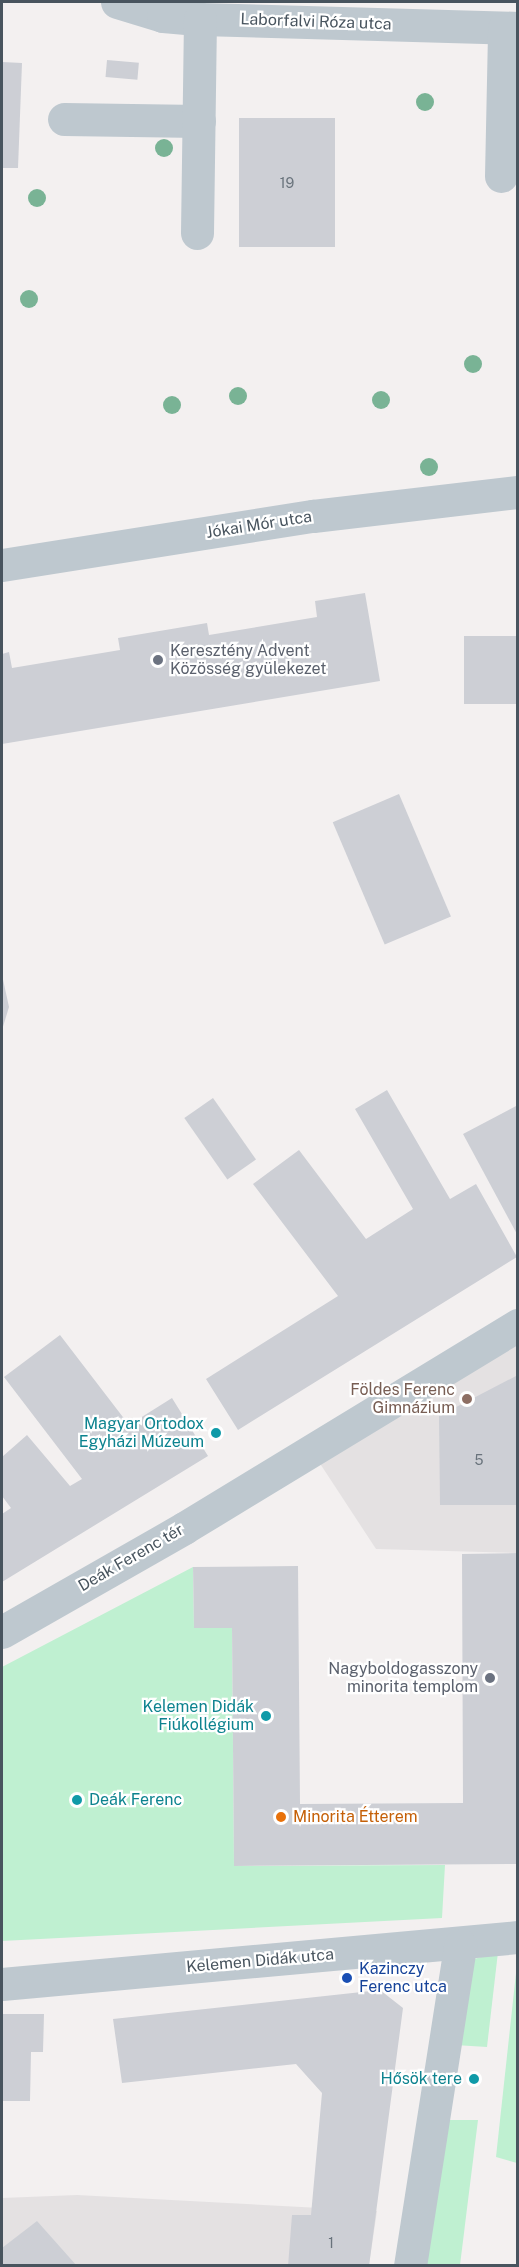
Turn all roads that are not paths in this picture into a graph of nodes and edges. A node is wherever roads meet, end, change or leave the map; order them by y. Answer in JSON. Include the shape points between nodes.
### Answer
{"nodes":[{"id":1,"x":117,"y":2,"type":"edge"},
{"id":2,"x":200,"y":19,"type":"junction"},
{"id":3,"x":511,"y":28,"type":"edge"},
{"id":4,"x":64,"y":119,"type":"dead end"},
{"id":5,"x":198,"y":121,"type":"junction"},
{"id":6,"x":501,"y":176,"type":"dead end"},
{"id":7,"x":197,"y":234,"type":"dead end"},
{"id":8,"x":518,"y":492,"type":"edge"},
{"id":9,"x":2,"y":566,"type":"edge"},
{"id":10,"x":518,"y":1324,"type":"edge"},
{"id":11,"x":2,"y":1632,"type":"edge"},
{"id":12,"x":518,"y":1936,"type":"edge"},
{"id":13,"x":460,"y":1945,"type":"junction"},
{"id":14,"x":2,"y":1984,"type":"edge"},
{"id":15,"x":410,"y":2265,"type":"edge"}],
"edges":[{"from":1,"to":2,"type":"street","name":"Laborfalvi Róza utca","via":[[163,16]]},
{"from":2,"to":3,"type":"street","name":"Laborfalvi Róza utca"},
{"from":2,"to":5,"type":"street"},
{"from":3,"to":6,"type":"street"},
{"from":4,"to":5,"type":"street"},
{"from":5,"to":7,"type":"street"},
{"from":8,"to":9,"type":"street","name":"Jókai Mór utca","via":[[313,516]]},
{"from":10,"to":11,"type":"street","name":"Deák Ferenc tér","via":[[260,1482]]},
{"from":12,"to":13,"type":"street","name":"Kelemen Didák utca"},
{"from":13,"to":14,"type":"street","name":"Kelemen Didák utca"},
{"from":13,"to":15,"type":"street"}]}
